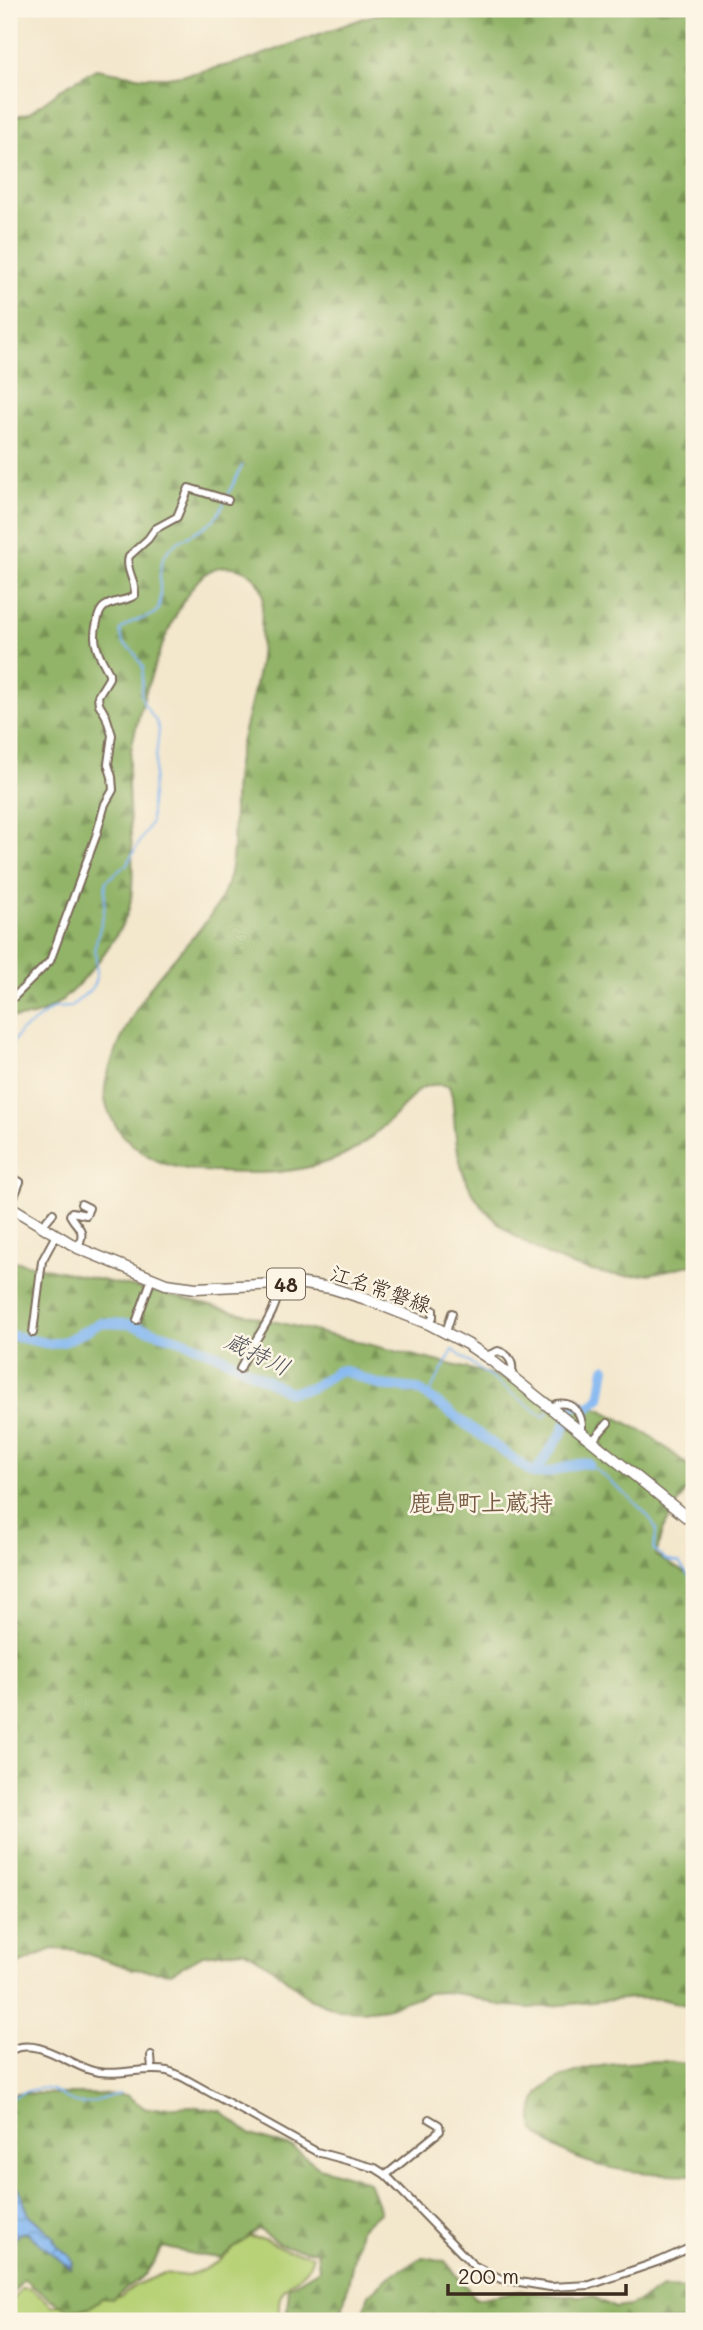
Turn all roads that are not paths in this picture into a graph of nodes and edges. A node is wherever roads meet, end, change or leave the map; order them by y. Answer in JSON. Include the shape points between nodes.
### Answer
{"nodes":[{"id":1,"x":229,"y":500,"type":"dead end"},
{"id":2,"x":9,"y":1002,"type":"edge"},
{"id":3,"x":9,"y":1176,"type":"edge"},
{"id":4,"x":81,"y":1204,"type":"dead end"},
{"id":5,"x":9,"y":1206,"type":"edge"},
{"id":6,"x":53,"y":1213,"type":"dead end"},
{"id":7,"x":42,"y":1226,"type":"junction"},
{"id":8,"x":56,"y":1235,"type":"junction"},
{"id":9,"x":78,"y":1248,"type":"junction"},
{"id":10,"x":152,"y":1278,"type":"junction"},
{"id":11,"x":279,"y":1284,"type":"junction"},
{"id":12,"x":433,"y":1310,"type":"dead end"},
{"id":13,"x":452,"y":1313,"type":"dead end"},
{"id":14,"x":137,"y":1320,"type":"dead end"},
{"id":15,"x":429,"y":1324,"type":"junction"},
{"id":16,"x":446,"y":1332,"type":"junction"},
{"id":17,"x":33,"y":1333,"type":"dead end"},
{"id":18,"x":240,"y":1369,"type":"dead end"},
{"id":19,"x":552,"y":1407,"type":"junction"},
{"id":20,"x":608,"y":1423,"type":"dead end"},
{"id":21,"x":582,"y":1431,"type":"junction"},
{"id":22,"x":593,"y":1440,"type":"junction"},
{"id":23,"x":694,"y":1523,"type":"edge"},
{"id":24,"x":9,"y":2051,"type":"edge"},
{"id":25,"x":151,"y":2056,"type":"dead end"},
{"id":26,"x":152,"y":2070,"type":"junction"},
{"id":27,"x":429,"y":2119,"type":"dead end"},
{"id":28,"x":386,"y":2175,"type":"junction"},
{"id":29,"x":694,"y":2246,"type":"edge"}],
"edges":[{"from":1,"to":2,"type":"street","via":[[189,488],[177,517],[156,529],[129,556],[135,595],[101,611],[95,646],[109,678],[98,696],[112,735],[108,764],[113,790],[50,961]]},
{"from":3,"to":5,"type":"street","via":[[20,1182]]},
{"from":4,"to":9,"type":"street","via":[[89,1208],[86,1215],[70,1214],[82,1230]]},
{"from":5,"to":7,"type":"main road","name":"江名常磐線","number":"48"},
{"from":6,"to":7,"type":"street"},
{"from":7,"to":8,"type":"main road","name":"江名常磐線","number":"48"},
{"from":8,"to":9,"type":"main road","name":"江名常磐線","number":"48"},
{"from":8,"to":17,"type":"street","via":[[42,1261]]},
{"from":9,"to":10,"type":"main road","name":"江名常磐線","number":"48"},
{"from":10,"to":11,"type":"main road","name":"江名常磐線","number":"48","via":[[196,1288]]},
{"from":10,"to":14,"type":"street"},
{"from":11,"to":15,"type":"main road","name":"江名常磐線","number":"48","via":[[331,1289]]},
{"from":11,"to":18,"type":"street","via":[[269,1316]]},
{"from":12,"to":15,"type":"street"},
{"from":13,"to":16,"type":"street"},
{"from":15,"to":16,"type":"main road","name":"江名常磐線","number":"48"},
{"from":16,"to":19,"type":"main road","name":"江名常磐線","number":"48","via":[[486,1356]]},
{"from":19,"to":21,"type":"main road","name":"江名常磐線","number":"48"},
{"from":19,"to":21,"type":"street","via":[[564,1403],[574,1408],[582,1418]]},
{"from":20,"to":22,"type":"street"},
{"from":21,"to":22,"type":"main road","name":"江名常磐線","number":"48"},
{"from":22,"to":23,"type":"main road","name":"江名常磐線","number":"48"},
{"from":24,"to":26,"type":"street","via":[[36,2047],[99,2072]]},
{"from":25,"to":26,"type":"street"},
{"from":26,"to":28,"type":"street","via":[[182,2077],[317,2152]]},
{"from":27,"to":28,"type":"street","via":[[440,2131]]},
{"from":28,"to":29,"type":"street","via":[[473,2265],[501,2279],[550,2287],[590,2286]]}]}
